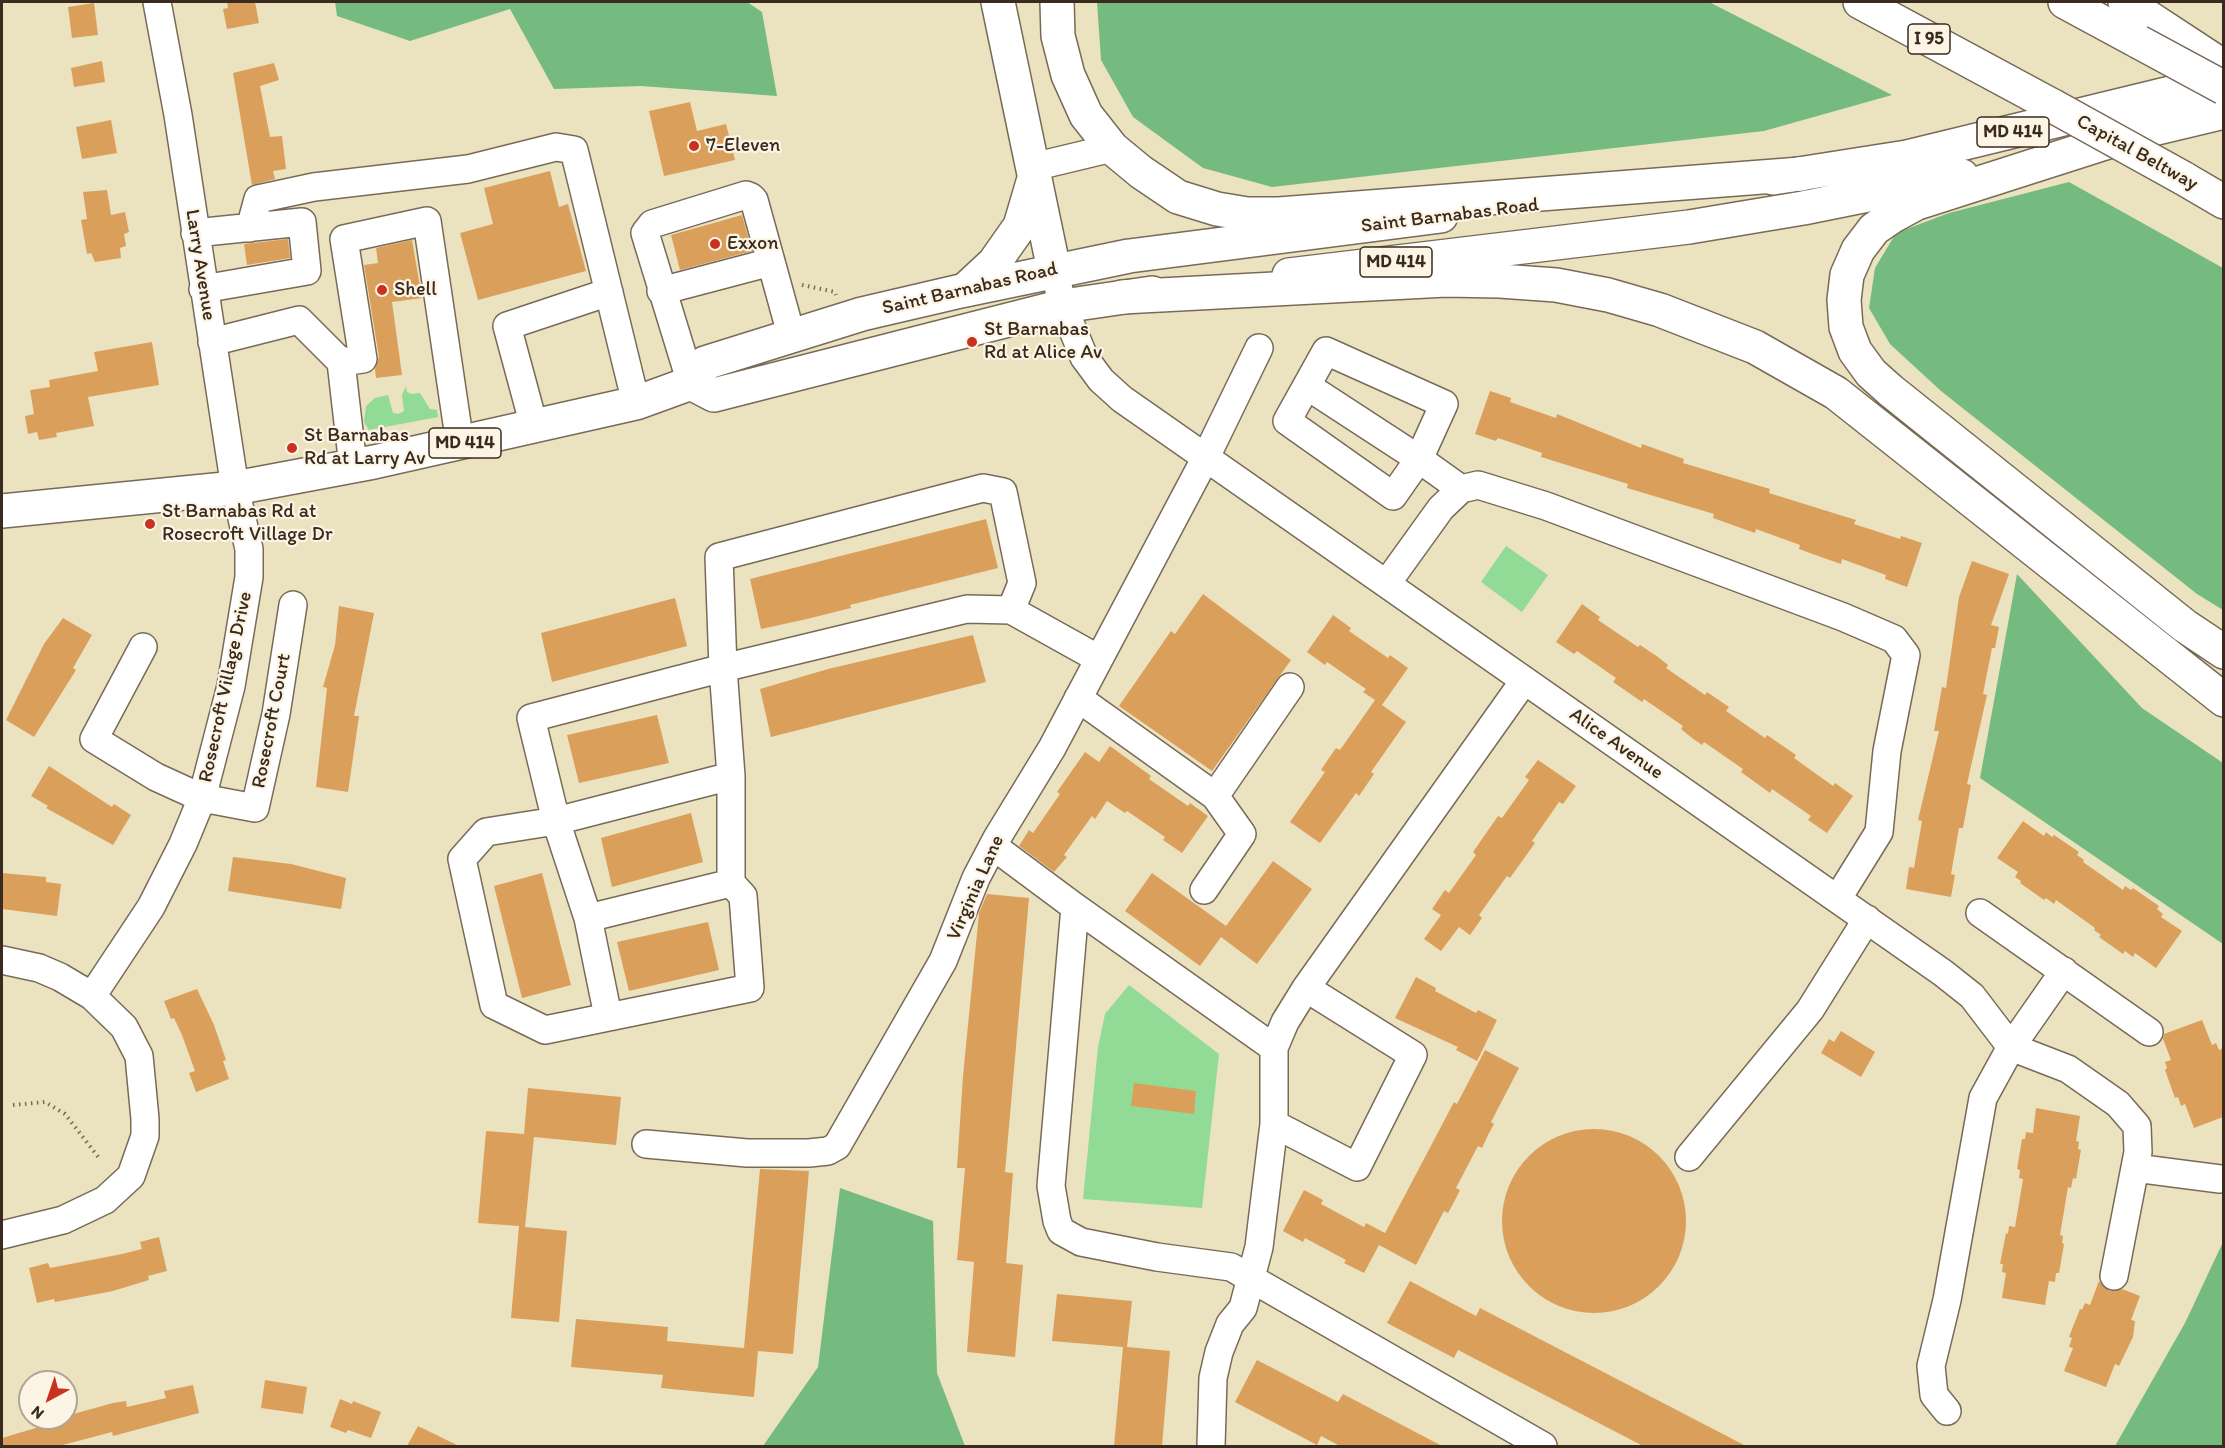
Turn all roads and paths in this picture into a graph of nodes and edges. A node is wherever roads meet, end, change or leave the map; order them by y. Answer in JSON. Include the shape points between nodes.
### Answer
{"nodes":[{"id":1,"x":158,"y":2,"type":"edge"},
{"id":2,"x":998,"y":2,"type":"edge"},
{"id":3,"x":1057,"y":2,"type":"edge"},
{"id":4,"x":1860,"y":2,"type":"edge"},
{"id":5,"x":2066,"y":2,"type":"edge"},
{"id":6,"x":2125,"y":2,"type":"edge"},
{"id":7,"x":2223,"y":67,"type":"edge"},
{"id":8,"x":2223,"y":80,"type":"edge"},
{"id":9,"x":2223,"y":88,"type":"edge"},
{"id":10,"x":2223,"y":112,"type":"edge"},
{"id":11,"x":2139,"y":132,"type":"junction"},
{"id":12,"x":1112,"y":148,"type":"junction"},
{"id":13,"x":1034,"y":171,"type":"junction"},
{"id":14,"x":1801,"y":174,"type":"junction"},
{"id":15,"x":2223,"y":202,"type":"edge"},
{"id":16,"x":250,"y":228,"type":"junction"},
{"id":17,"x":195,"y":233,"type":"junction"},
{"id":18,"x":771,"y":262,"type":"junction"},
{"id":19,"x":1054,"y":270,"type":"junction"},
{"id":20,"x":803,"y":284,"type":"dead end"},
{"id":21,"x":203,"y":289,"type":"junction"},
{"id":22,"x":965,"y":290,"type":"junction"},
{"id":23,"x":609,"y":291,"type":"junction"},
{"id":24,"x":661,"y":291,"type":"junction"},
{"id":25,"x":1122,"y":297,"type":"junction"},
{"id":26,"x":839,"y":303,"type":"dead end"},
{"id":27,"x":1063,"y":306,"type":"junction"},
{"id":28,"x":792,"y":334,"type":"junction"},
{"id":29,"x":213,"y":342,"type":"junction"},
{"id":30,"x":1259,"y":348,"type":"dead end"},
{"id":31,"x":341,"y":362,"type":"junction"},
{"id":32,"x":691,"y":383,"type":"junction"},
{"id":33,"x":1307,"y":386,"type":"junction"},
{"id":34,"x":636,"y":403,"type":"junction"},
{"id":35,"x":534,"y":426,"type":"junction"},
{"id":36,"x":460,"y":444,"type":"junction"},
{"id":37,"x":1205,"y":459,"type":"junction"},
{"id":38,"x":1419,"y":459,"type":"junction"},
{"id":39,"x":353,"y":466,"type":"junction"},
{"id":40,"x":235,"y":488,"type":"junction"},
{"id":41,"x":1461,"y":489,"type":"junction"},
{"id":42,"x":2,"y":511,"type":"edge"},
{"id":43,"x":244,"y":528,"type":"joint"},
{"id":44,"x":1387,"y":583,"type":"junction"},
{"id":45,"x":293,"y":605,"type":"dead end"},
{"id":46,"x":1011,"y":610,"type":"junction"},
{"id":47,"x":143,"y":647,"type":"dead end"},
{"id":48,"x":2223,"y":652,"type":"edge"},
{"id":49,"x":1099,"y":659,"type":"junction"},
{"id":50,"x":723,"y":668,"type":"junction"},
{"id":51,"x":1524,"y":681,"type":"junction"},
{"id":52,"x":1290,"y":687,"type":"dead end"},
{"id":53,"x":1078,"y":698,"type":"junction"},
{"id":54,"x":2223,"y":700,"type":"edge"},
{"id":55,"x":731,"y":776,"type":"junction"},
{"id":56,"x":1215,"y":796,"type":"junction"},
{"id":57,"x":202,"y":798,"type":"junction"},
{"id":58,"x":556,"y":821,"type":"junction"},
{"id":59,"x":993,"y":846,"type":"junction"},
{"id":60,"x":731,"y":883,"type":"junction"},
{"id":61,"x":1204,"y":890,"type":"dead end"},
{"id":62,"x":1838,"y":898,"type":"junction"},
{"id":63,"x":1076,"y":907,"type":"junction"},
{"id":64,"x":1980,"y":913,"type":"dead end"},
{"id":65,"x":588,"y":918,"type":"junction"},
{"id":66,"x":1867,"y":919,"type":"junction"},
{"id":67,"x":2,"y":960,"type":"edge"},
{"id":68,"x":2064,"y":971,"type":"junction"},
{"id":69,"x":1306,"y":988,"type":"junction"},
{"id":70,"x":92,"y":996,"type":"junction"},
{"id":71,"x":608,"y":1016,"type":"junction"},
{"id":72,"x":2149,"y":1032,"type":"dead end"},
{"id":73,"x":2011,"y":1047,"type":"junction"},
{"id":74,"x":1274,"y":1048,"type":"junction"},
{"id":75,"x":13,"y":1105,"type":"dead end"},
{"id":76,"x":1274,"y":1124,"type":"junction"},
{"id":77,"x":646,"y":1144,"type":"dead end"},
{"id":78,"x":1689,"y":1157,"type":"dead end"},
{"id":79,"x":99,"y":1158,"type":"dead end"},
{"id":80,"x":2135,"y":1168,"type":"junction"},
{"id":81,"x":2220,"y":1179,"type":"dead end"},
{"id":82,"x":2,"y":1235,"type":"edge"},
{"id":83,"x":2114,"y":1276,"type":"dead end"},
{"id":84,"x":1252,"y":1277,"type":"junction"},
{"id":85,"x":1947,"y":1411,"type":"dead end"},
{"id":86,"x":1217,"y":1443,"type":"edge"},
{"id":87,"x":1543,"y":1446,"type":"edge"}],
"edges":[{"from":1,"to":17,"type":"street","name":"Larry Avenue"},
{"from":2,"to":13,"type":"main road"},
{"from":3,"to":12,"type":"main road","via":[[1058,36],[1068,75],[1086,115]]},
{"from":4,"to":15,"type":"main road","name":"Capital Beltway","number":"I 95","bridge":true},
{"from":5,"to":9,"type":"main road","bridge":true},
{"from":6,"to":7,"type":"main road"},
{"from":8,"to":14,"type":"main road","name":"Saint Barnabas Road","number":"MD 414","via":[[1907,157]]},
{"from":10,"to":11,"type":"main road","name":"Saint Barnabas Road","number":"MD 414"},
{"from":11,"to":25,"type":"main road","name":"Saint Barnabas Road","number":"MD 414","via":[[1913,186],[1701,225]]},
{"from":11,"to":48,"type":"main road","via":[[1917,203],[1893,216],[1874,229],[1863,243],[1847,275],[1846,327],[1871,373],[1890,390],[2185,626]]},
{"from":12,"to":13,"type":"street"},
{"from":12,"to":14,"type":"main road","via":[[1178,197],[1247,214]]},
{"from":13,"to":19,"type":"main road"},
{"from":13,"to":22,"type":"main road","via":[[1020,226],[994,263]]},
{"from":14,"to":19,"type":"main road","name":"Saint Barnabas Road","number":"MD 414","via":[[1129,255]]},
{"from":16,"to":17,"type":"street"},
{"from":16,"to":21,"type":"street","via":[[302,222],[307,271]]},
{"from":16,"to":23,"type":"street","via":[[258,200],[314,187],[468,169],[556,147],[574,150]]},
{"from":17,"to":21,"type":"street","name":"Larry Avenue"},
{"from":18,"to":24,"type":"street"},
{"from":18,"to":24,"type":"street","via":[[754,200],[746,195],[647,228],[645,233]]},
{"from":18,"to":28,"type":"street"},
{"from":19,"to":22,"type":"main road","name":"Saint Barnabas Road","number":"MD 414"},
{"from":19,"to":27,"type":"street"},
{"from":20,"to":26,"type":"path","via":[[835,292]]},
{"from":21,"to":29,"type":"street","name":"Larry Avenue"},
{"from":22,"to":28,"type":"main road","name":"Saint Barnabas Road","number":"MD 414"},
{"from":23,"to":34,"type":"street"},
{"from":23,"to":35,"type":"street","via":[[507,326]]},
{"from":24,"to":32,"type":"street"},
{"from":25,"to":27,"type":"main road","name":"Saint Barnabas Road","number":"MD 414"},
{"from":25,"to":54,"type":"main road","via":[[1446,280],[1500,281],[1556,285],[1660,310],[1755,347],[1836,393]]},
{"from":27,"to":32,"type":"main road","name":"Saint Barnabas Road","number":"MD 414","via":[[714,395]]},
{"from":27,"to":37,"type":"street","via":[[1084,357],[1101,380]]},
{"from":28,"to":32,"type":"main road","name":"Saint Barnabas Road","number":"MD 414","via":[[705,363]]},
{"from":29,"to":31,"type":"street","via":[[299,320]]},
{"from":29,"to":40,"type":"street","name":"Larry Avenue"},
{"from":30,"to":37,"type":"street","name":"Virginia Lane"},
{"from":31,"to":36,"type":"street","via":[[363,359],[344,239],[427,221]]},
{"from":31,"to":39,"type":"street"},
{"from":32,"to":34,"type":"main road","name":"Saint Barnabas Road","number":"MD 414"},
{"from":33,"to":38,"type":"street"},
{"from":33,"to":38,"type":"street","via":[[1287,421],[1393,496]]},
{"from":33,"to":38,"type":"street","via":[[1326,351],[1444,404]]},
{"from":34,"to":35,"type":"main road","name":"Saint Barnabas Road","number":"MD 414"},
{"from":35,"to":36,"type":"main road","name":"Saint Barnabas Road","number":"MD 414"},
{"from":36,"to":39,"type":"main road","name":"Saint Barnabas Road","number":"MD 414"},
{"from":37,"to":44,"type":"street","name":"Alice Avenue"},
{"from":37,"to":49,"type":"street","name":"Virginia Lane"},
{"from":38,"to":41,"type":"street"},
{"from":39,"to":40,"type":"main road","name":"Saint Barnabas Road","number":"MD 414"},
{"from":40,"to":42,"type":"main road","name":"Saint Barnabas Road","number":"MD 414"},
{"from":40,"to":43,"type":"street","name":"Larry Avenue"},
{"from":41,"to":44,"type":"street","via":[[1441,508]]},
{"from":41,"to":62,"type":"street","via":[[1478,484],[1546,506],[1894,639],[1906,655],[1887,751],[1880,832]]},
{"from":43,"to":57,"type":"street","name":"Rosecroft Village Drive","via":[[249,549],[245,611]]},
{"from":44,"to":51,"type":"street","name":"Alice Avenue"},
{"from":45,"to":57,"type":"street","name":"Rosecroft Court","via":[[276,714],[255,808]]},
{"from":46,"to":49,"type":"street"},
{"from":46,"to":50,"type":"street","via":[[967,609]]},
{"from":46,"to":50,"type":"street","via":[[1022,583],[1003,492],[983,488],[719,557]]},
{"from":47,"to":57,"type":"street","name":"Rosecroft Court","via":[[94,739],[156,777]]},
{"from":49,"to":53,"type":"street","name":"Virginia Lane"},
{"from":50,"to":55,"type":"street"},
{"from":50,"to":58,"type":"street","via":[[531,718]]},
{"from":51,"to":62,"type":"street","name":"Alice Avenue"},
{"from":51,"to":69,"type":"street"},
{"from":52,"to":56,"type":"street"},
{"from":53,"to":56,"type":"street"},
{"from":53,"to":59,"type":"street","name":"Virginia Lane"},
{"from":55,"to":58,"type":"street"},
{"from":55,"to":60,"type":"street"},
{"from":56,"to":61,"type":"street","via":[[1242,834]]},
{"from":57,"to":70,"type":"street","name":"Rosecroft Village Drive","via":[[151,907]]},
{"from":58,"to":65,"type":"street"},
{"from":58,"to":71,"type":"street","via":[[486,832],[462,859],[494,1005],[545,1030]]},
{"from":59,"to":63,"type":"street"},
{"from":59,"to":77,"type":"street","name":"Virginia Lane","via":[[943,961],[837,1146],[809,1153],[747,1153]]},
{"from":60,"to":65,"type":"street"},
{"from":60,"to":71,"type":"street","via":[[743,896],[750,988]]},
{"from":62,"to":66,"type":"street","name":"Alice Avenue"},
{"from":63,"to":74,"type":"street"},
{"from":63,"to":84,"type":"street","via":[[1051,1186],[1061,1230],[1082,1242],[1157,1257],[1220,1264]]},
{"from":64,"to":68,"type":"street"},
{"from":65,"to":71,"type":"street"},
{"from":66,"to":73,"type":"street","name":"Alice Avenue","via":[[1972,996]]},
{"from":66,"to":78,"type":"street","via":[[1810,1010]]},
{"from":67,"to":70,"type":"street","via":[[39,968]]},
{"from":68,"to":72,"type":"street"},
{"from":68,"to":73,"type":"street"},
{"from":69,"to":74,"type":"street"},
{"from":69,"to":76,"type":"street","via":[[1413,1055],[1358,1167]]},
{"from":70,"to":82,"type":"street","via":[[124,1027],[139,1056],[145,1096],[145,1136],[140,1155],[131,1176],[105,1200],[63,1220]]},
{"from":73,"to":80,"type":"street","via":[[2068,1069],[2118,1104],[2137,1126]]},
{"from":73,"to":85,"type":"street","via":[[1983,1098],[1947,1300],[1931,1366],[1934,1395]]},
{"from":74,"to":76,"type":"street"},
{"from":75,"to":79,"type":"path","via":[[45,1102],[65,1114]]},
{"from":76,"to":84,"type":"street"},
{"from":80,"to":81,"type":"street"},
{"from":80,"to":83,"type":"street"},
{"from":84,"to":86,"type":"street","via":[[1243,1308],[1230,1323],[1213,1378]]},
{"from":84,"to":87,"type":"street"}]}
